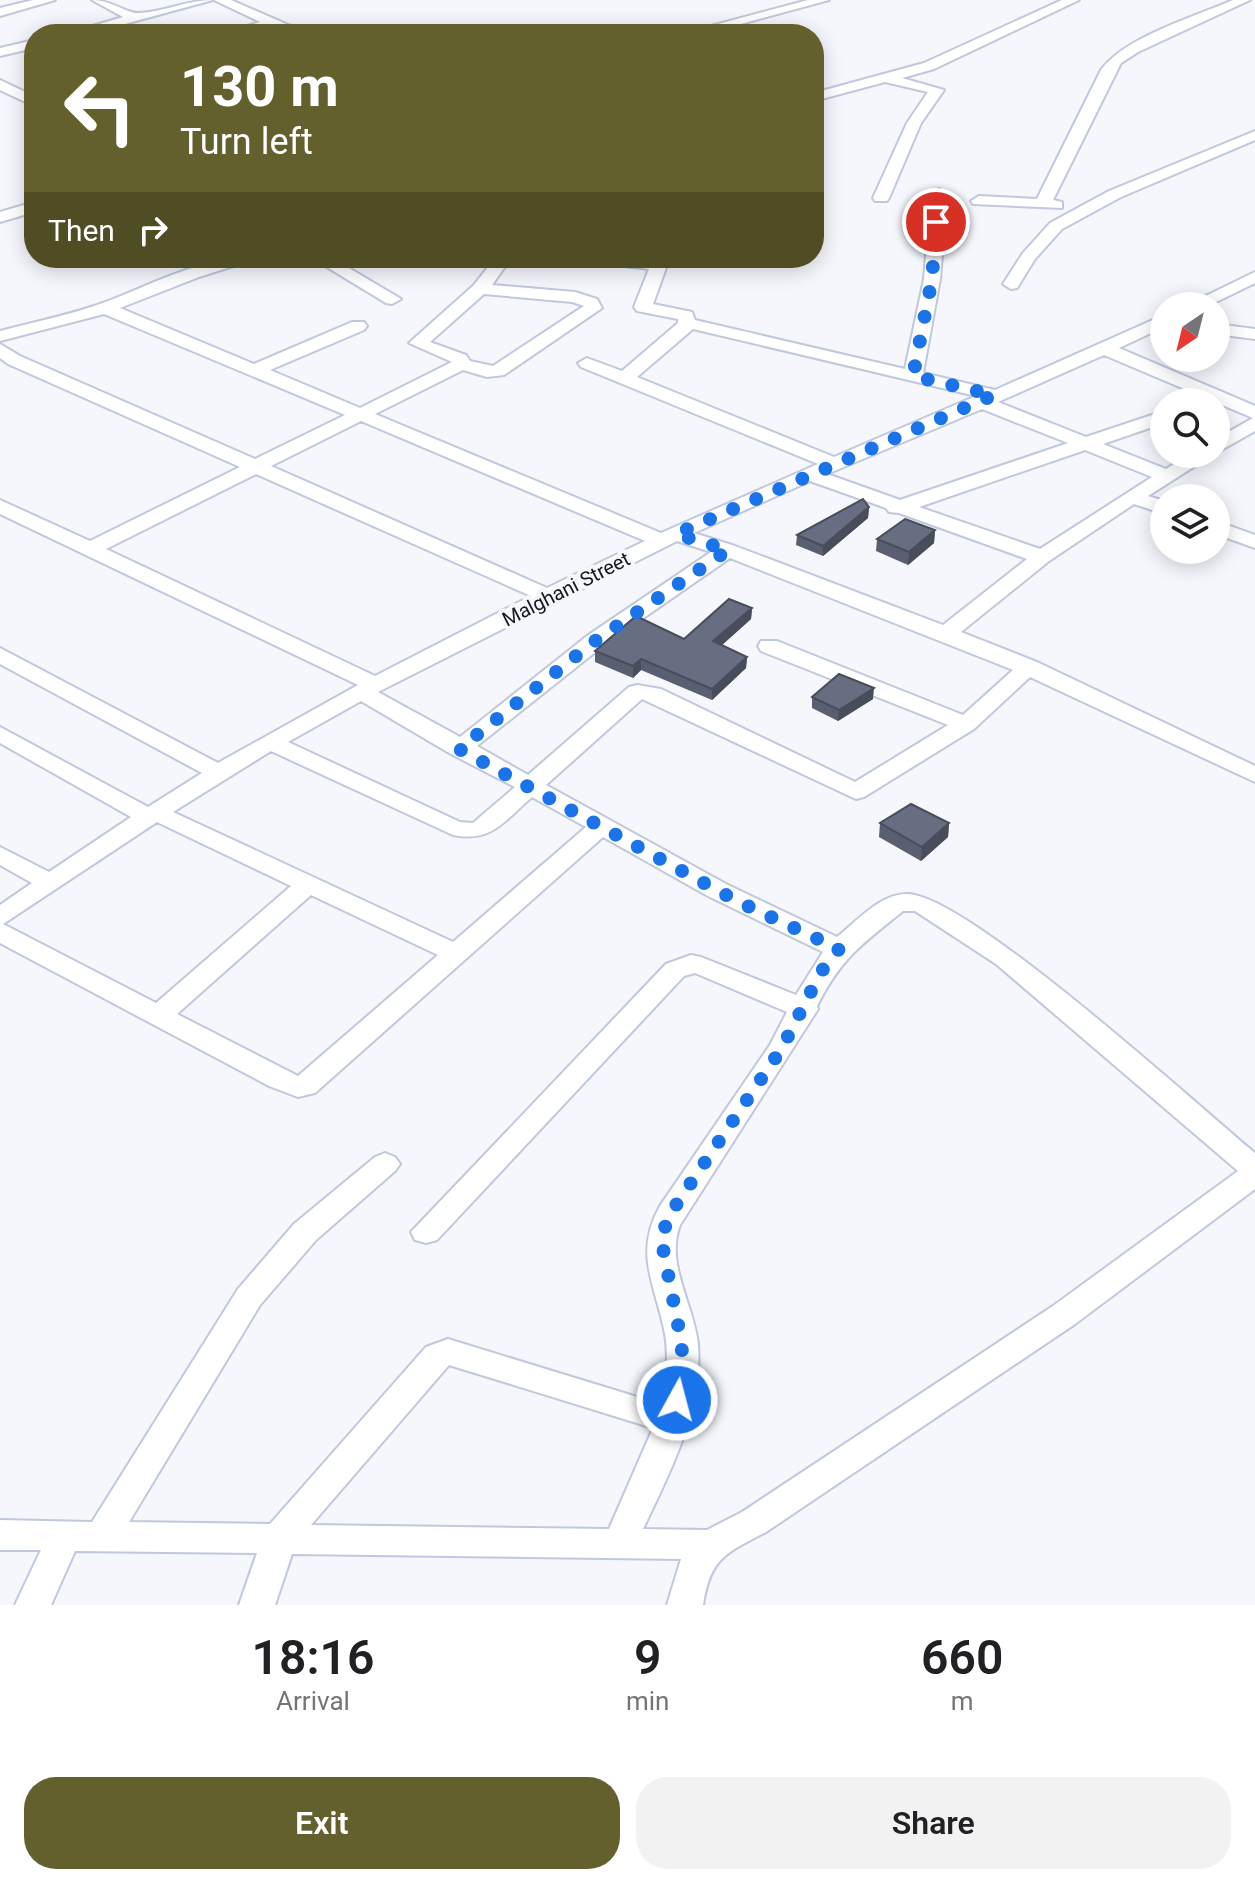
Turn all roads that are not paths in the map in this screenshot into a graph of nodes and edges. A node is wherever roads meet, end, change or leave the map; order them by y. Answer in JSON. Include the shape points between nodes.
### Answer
{"nodes":[{"id":1,"x":49,"y":0,"type":"edge"},
{"id":2,"x":98,"y":0,"type":"edge"},
{"id":3,"x":207,"y":0,"type":"edge"},
{"id":4,"x":220,"y":0,"type":"edge"},
{"id":5,"x":823,"y":0,"type":"edge"},
{"id":6,"x":1073,"y":0,"type":"edge"},
{"id":7,"x":1244,"y":0,"type":"edge"},
{"id":8,"x":0,"y":12,"type":"edge"},
{"id":9,"x":135,"y":18,"type":"junction"},
{"id":10,"x":274,"y":22,"type":"junction"},
{"id":11,"x":111,"y":24,"type":"edge"},
{"id":12,"x":266,"y":24,"type":"edge"},
{"id":13,"x":279,"y":24,"type":"edge"},
{"id":14,"x":728,"y":24,"type":"edge"},
{"id":15,"x":24,"y":46,"type":"edge"},
{"id":16,"x":0,"y":52,"type":"edge"},
{"id":17,"x":883,"y":77,"type":"junction"},
{"id":18,"x":24,"y":86,"type":"edge"},
{"id":19,"x":4,"y":89,"type":"edge"},
{"id":20,"x":824,"y":94,"type":"edge"},
{"id":21,"x":24,"y":98,"type":"edge"},
{"id":22,"x":1255,"y":135,"type":"edge"},
{"id":23,"x":939,"y":194,"type":"dead end"},
{"id":24,"x":881,"y":198,"type":"dead end"},
{"id":25,"x":979,"y":201,"type":"dead end"},
{"id":26,"x":1043,"y":204,"type":"junction"},
{"id":27,"x":1091,"y":207,"type":"junction"},
{"id":28,"x":24,"y":210,"type":"edge"},
{"id":29,"x":0,"y":217,"type":"edge"},
{"id":30,"x":210,"y":268,"type":"edge"},
{"id":31,"x":338,"y":268,"type":"edge"},
{"id":32,"x":496,"y":268,"type":"edge"},
{"id":33,"x":658,"y":268,"type":"edge"},
{"id":34,"x":1255,"y":277,"type":"edge"},
{"id":35,"x":1011,"y":284,"type":"dead end"},
{"id":36,"x":480,"y":289,"type":"junction"},
{"id":37,"x":1223,"y":292,"type":"edge"},
{"id":38,"x":392,"y":299,"type":"dead end"},
{"id":39,"x":105,"y":308,"type":"junction"},
{"id":40,"x":687,"y":324,"type":"junction"},
{"id":41,"x":358,"y":326,"type":"dead end"},
{"id":42,"x":1150,"y":327,"type":"edge"},
{"id":43,"x":1230,"y":331,"type":"edge"},
{"id":44,"x":1255,"y":334,"type":"edge"},
{"id":45,"x":0,"y":336,"type":"edge"},
{"id":46,"x":0,"y":349,"type":"edge"},
{"id":47,"x":1106,"y":349,"type":"junction"},
{"id":48,"x":587,"y":363,"type":"dead end"},
{"id":49,"x":462,"y":364,"type":"junction"},
{"id":50,"x":255,"y":370,"type":"junction"},
{"id":51,"x":913,"y":376,"type":"junction"},
{"id":52,"x":624,"y":379,"type":"junction"},
{"id":53,"x":1190,"y":388,"type":"edge"},
{"id":54,"x":987,"y":398,"type":"junction"},
{"id":55,"x":1230,"y":404,"type":"edge"},
{"id":56,"x":1255,"y":413,"type":"edge"},
{"id":57,"x":360,"y":415,"type":"junction"},
{"id":58,"x":1150,"y":422,"type":"edge"},
{"id":59,"x":1255,"y":423,"type":"edge"},
{"id":60,"x":1230,"y":438,"type":"edge"},
{"id":61,"x":1086,"y":444,"type":"junction"},
{"id":62,"x":834,"y":464,"type":"junction"},
{"id":63,"x":256,"y":467,"type":"junction"},
{"id":64,"x":1180,"y":468,"type":"edge"},
{"id":65,"x":811,"y":475,"type":"junction"},
{"id":66,"x":1167,"y":476,"type":"junction"},
{"id":67,"x":1132,"y":497,"type":"junction"},
{"id":68,"x":1150,"y":503,"type":"edge"},
{"id":69,"x":0,"y":506,"type":"edge"},
{"id":70,"x":896,"y":508,"type":"junction"},
{"id":71,"x":1230,"y":532,"type":"edge"},
{"id":72,"x":670,"y":537,"type":"junction"},
{"id":73,"x":1255,"y":542,"type":"edge"},
{"id":74,"x":89,"y":549,"type":"junction"},
{"id":75,"x":728,"y":550,"type":"junction"},
{"id":76,"x":1042,"y":557,"type":"junction"},
{"id":77,"x":550,"y":597,"type":"junction"},
{"id":78,"x":947,"y":633,"type":"junction"},
{"id":79,"x":769,"y":646,"type":"dead end"},
{"id":80,"x":0,"y":655,"type":"edge"},
{"id":81,"x":1029,"y":667,"type":"junction"},
{"id":82,"x":368,"y":688,"type":"junction"},
{"id":83,"x":966,"y":724,"type":"junction"},
{"id":84,"x":0,"y":734,"type":"edge"},
{"id":85,"x":270,"y":742,"type":"junction"},
{"id":86,"x":459,"y":749,"type":"junction"},
{"id":87,"x":219,"y":773,"type":"junction"},
{"id":88,"x":1255,"y":775,"type":"edge"},
{"id":89,"x":529,"y":788,"type":"junction"},
{"id":90,"x":153,"y":815,"type":"junction"},
{"id":91,"x":600,"y":827,"type":"junction"},
{"id":92,"x":0,"y":855,"type":"edge"},
{"id":93,"x":50,"y":883,"type":"junction"},
{"id":94,"x":308,"y":884,"type":"junction"},
{"id":95,"x":0,"y":917,"type":"edge"},
{"id":96,"x":0,"y":932,"type":"edge"},
{"id":97,"x":839,"y":949,"type":"junction"},
{"id":98,"x":457,"y":954,"type":"junction"},
{"id":99,"x":805,"y":1009,"type":"junction"},
{"id":100,"x":159,"y":1015,"type":"junction"},
{"id":101,"x":385,"y":1164,"type":"dead end"},
{"id":102,"x":1255,"y":1171,"type":"edge"},
{"id":103,"x":426,"y":1232,"type":"dead end"},
{"id":104,"x":673,"y":1421,"type":"junction"},
{"id":105,"x":0,"y":1535,"type":"edge"},
{"id":106,"x":65,"y":1536,"type":"junction"},
{"id":107,"x":102,"y":1536,"type":"junction"},
{"id":108,"x":280,"y":1537,"type":"junction"},
{"id":109,"x":618,"y":1545,"type":"junction"},
{"id":110,"x":709,"y":1545,"type":"junction"},
{"id":111,"x":33,"y":1605,"type":"edge"},
{"id":112,"x":257,"y":1605,"type":"edge"},
{"id":113,"x":685,"y":1605,"type":"edge"}],
"edges":[{"from":1,"to":8,"type":"street"},
{"from":2,"to":9,"type":"street"},
{"from":3,"to":9,"type":"street"},
{"from":4,"to":10,"type":"street"},
{"from":5,"to":14,"type":"street"},
{"from":6,"to":17,"type":"street","via":[[929,66]]},
{"from":7,"to":26,"type":"street","via":[[1115,61]]},
{"from":9,"to":11,"type":"street"},
{"from":10,"to":12,"type":"street"},
{"from":10,"to":13,"type":"street"},
{"from":15,"to":16,"type":"street"},
{"from":17,"to":20,"type":"street"},
{"from":17,"to":24,"type":"street","via":[[937,90],[914,123]]},
{"from":18,"to":19,"type":"street"},
{"from":19,"to":21,"type":"street"},
{"from":22,"to":27,"type":"street"},
{"from":23,"to":51,"type":"street","via":[[932,279]]},
{"from":25,"to":26,"type":"street"},
{"from":26,"to":27,"type":"street"},
{"from":27,"to":35,"type":"street","via":[[1056,226]]},
{"from":28,"to":29,"type":"street"},
{"from":30,"to":39,"type":"street"},
{"from":31,"to":38,"type":"street"},
{"from":32,"to":36,"type":"street"},
{"from":33,"to":40,"type":"street","via":[[643,307],[686,316]]},
{"from":34,"to":37,"type":"street"},
{"from":36,"to":49,"type":"street","via":[[418,343]]},
{"from":36,"to":49,"type":"street","via":[[575,297],[593,308],[498,371]]},
{"from":39,"to":45,"type":"street"},
{"from":39,"to":50,"type":"street"},
{"from":40,"to":51,"type":"street"},
{"from":40,"to":52,"type":"street"},
{"from":41,"to":50,"type":"street"},
{"from":42,"to":47,"type":"street","name":"Malghani Street"},
{"from":43,"to":44,"type":"street"},
{"from":46,"to":63,"type":"street","via":[[14,360]]},
{"from":47,"to":53,"type":"street"},
{"from":47,"to":54,"type":"street","name":"Malghani Street"},
{"from":48,"to":52,"type":"street"},
{"from":49,"to":57,"type":"street"},
{"from":50,"to":57,"type":"street"},
{"from":51,"to":54,"type":"street"},
{"from":52,"to":62,"type":"street"},
{"from":54,"to":61,"type":"street"},
{"from":54,"to":62,"type":"street","name":"Malghani Street"},
{"from":55,"to":56,"type":"street"},
{"from":57,"to":63,"type":"street"},
{"from":57,"to":72,"type":"street"},
{"from":58,"to":61,"type":"street"},
{"from":59,"to":60,"type":"street"},
{"from":61,"to":66,"type":"street"},
{"from":61,"to":70,"type":"street"},
{"from":62,"to":65,"type":"street","name":"Malghani Street"},
{"from":63,"to":74,"type":"street"},
{"from":63,"to":77,"type":"street"},
{"from":64,"to":66,"type":"street"},
{"from":65,"to":70,"type":"street"},
{"from":65,"to":72,"type":"street","name":"Malghani Street"},
{"from":66,"to":67,"type":"street"},
{"from":67,"to":68,"type":"street"},
{"from":67,"to":76,"type":"street"},
{"from":69,"to":74,"type":"street"},
{"from":70,"to":76,"type":"street"},
{"from":71,"to":73,"type":"street"},
{"from":72,"to":75,"type":"street"},
{"from":72,"to":77,"type":"street","name":"Malghani Street"},
{"from":74,"to":82,"type":"street"},
{"from":75,"to":78,"type":"street"},
{"from":75,"to":86,"type":"street","via":[[595,641]]},
{"from":76,"to":78,"type":"street"},
{"from":77,"to":82,"type":"street","name":"Malghani Street"},
{"from":78,"to":81,"type":"street"},
{"from":79,"to":83,"type":"street"},
{"from":80,"to":87,"type":"street"},
{"from":81,"to":83,"type":"street"},
{"from":81,"to":88,"type":"street"},
{"from":82,"to":85,"type":"street","name":"Malghani Street"},
{"from":82,"to":86,"type":"street"},
{"from":83,"to":89,"type":"street","via":[[856,792],[653,694],[637,692]]},
{"from":84,"to":90,"type":"street"},
{"from":85,"to":87,"type":"street","name":"Malghani Street"},
{"from":85,"to":89,"type":"street","via":[[469,831],[481,829]]},
{"from":86,"to":89,"type":"street"},
{"from":87,"to":90,"type":"street","name":"Malghani Street"},
{"from":89,"to":91,"type":"street"},
{"from":90,"to":93,"type":"street","name":"Malghani Street"},
{"from":90,"to":94,"type":"street"},
{"from":91,"to":97,"type":"street"},
{"from":91,"to":98,"type":"street"},
{"from":92,"to":93,"type":"street"},
{"from":93,"to":95,"type":"street","name":"Malghani Street"},
{"from":94,"to":98,"type":"street"},
{"from":94,"to":100,"type":"street"},
{"from":96,"to":100,"type":"street"},
{"from":97,"to":99,"type":"street","via":[[821,972]]},
{"from":97,"to":102,"type":"street","via":[[896,903],[923,905],[1005,958]]},
{"from":98,"to":100,"type":"street","via":[[305,1086],[279,1079]]},
{"from":99,"to":103,"type":"street","via":[[701,966],[675,970]]},
{"from":99,"to":104,"type":"street","via":[[670,1214],[661,1238],[682,1345]]},
{"from":101,"to":107,"type":"street","via":[[305,1232],[249,1297]]},
{"from":102,"to":110,"type":"street","via":[[1064,1315],[767,1514]]},
{"from":104,"to":108,"type":"street","via":[[448,1352],[431,1361]]},
{"from":104,"to":109,"type":"street"},
{"from":105,"to":106,"type":"street"},
{"from":106,"to":107,"type":"street"},
{"from":106,"to":111,"type":"street"},
{"from":107,"to":108,"type":"street"},
{"from":108,"to":109,"type":"street"},
{"from":108,"to":112,"type":"street"},
{"from":109,"to":110,"type":"street"},
{"from":110,"to":113,"type":"street","via":[[695,1568]]}]}
